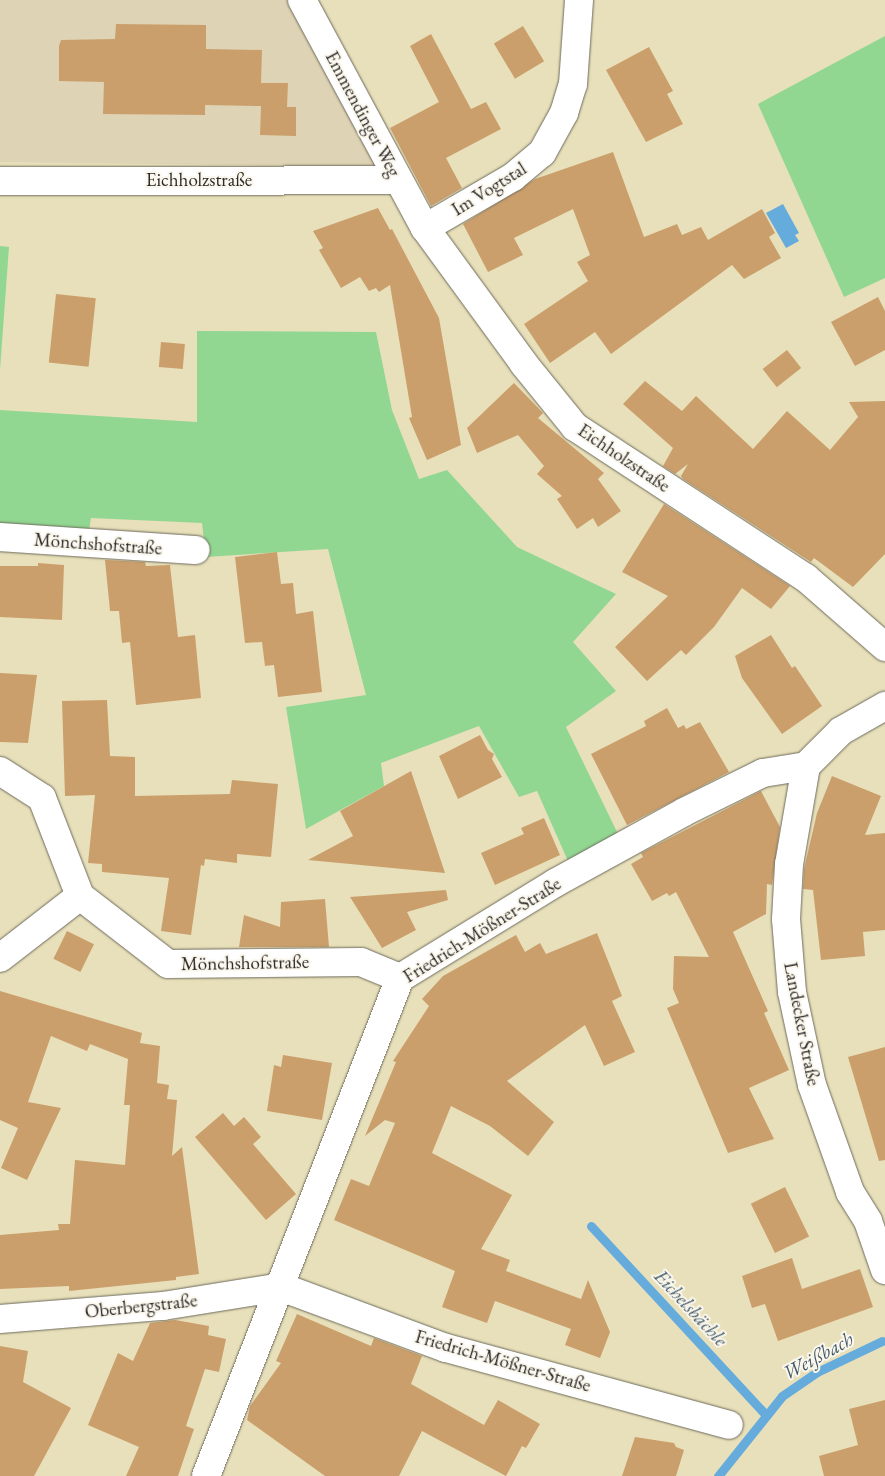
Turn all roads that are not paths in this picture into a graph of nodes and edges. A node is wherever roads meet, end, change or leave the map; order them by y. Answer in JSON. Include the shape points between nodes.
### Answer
{"nodes":[{"id":1,"x":302,"y":0,"type":"edge"},
{"id":2,"x":580,"y":0,"type":"edge"},
{"id":3,"x":398,"y":180,"type":"junction"},
{"id":4,"x":0,"y":181,"type":"edge"},
{"id":5,"x":425,"y":228,"type":"junction"},
{"id":6,"x":0,"y":537,"type":"edge"},
{"id":7,"x":196,"y":550,"type":"dead end"},
{"id":8,"x":885,"y":647,"type":"edge"},
{"id":9,"x":885,"y":706,"type":"edge"},
{"id":10,"x":806,"y":766,"type":"junction"},
{"id":11,"x":0,"y":771,"type":"edge"},
{"id":12,"x":80,"y":896,"type":"junction"},
{"id":13,"x":0,"y":958,"type":"edge"},
{"id":14,"x":400,"y":978,"type":"junction"},
{"id":15,"x":885,"y":1270,"type":"edge"},
{"id":16,"x":281,"y":1287,"type":"junction"},
{"id":17,"x":0,"y":1319,"type":"edge"},
{"id":18,"x":729,"y":1425,"type":"dead end"},
{"id":19,"x":206,"y":1476,"type":"edge"}],
"edges":[{"from":1,"to":3,"type":"street","name":"Emmendinger Weg"},
{"from":2,"to":5,"type":"street","name":"Im Vogtstal","via":[[573,84],[564,114],[542,153],[513,177]]},
{"from":3,"to":4,"type":"street","name":"Eichholzstraße"},
{"from":3,"to":5,"type":"street","name":"Emmendinger Weg"},
{"from":5,"to":8,"type":"street","name":"Eichholzstraße","via":[[524,364],[575,427],[806,578]]},
{"from":6,"to":7,"type":"street","name":"Mönchshofstraße"},
{"from":9,"to":10,"type":"street","via":[[841,731]]},
{"from":10,"to":14,"type":"street","name":"Friedrich-Mößner-Straße","via":[[763,773],[684,812],[555,883]]},
{"from":10,"to":15,"type":"street","name":"Landecker Straße","via":[[789,864],[786,919],[792,992],[812,1086],[850,1192],[868,1221]]},
{"from":11,"to":12,"type":"street","via":[[42,798]]},
{"from":12,"to":13,"type":"street"},
{"from":12,"to":14,"type":"street","name":"Mönchshofstraße","via":[[168,964],[361,962]]},
{"from":14,"to":16,"type":"street","name":"Friedrich-Mößner-Straße"},
{"from":16,"to":17,"type":"street","name":"Oberbergstraße","via":[[163,1306]]},
{"from":16,"to":18,"type":"street","name":"Friedrich-Mößner-Straße","via":[[446,1348]]},
{"from":16,"to":19,"type":"street","name":"Friedrich-Mößner-Straße"}]}
